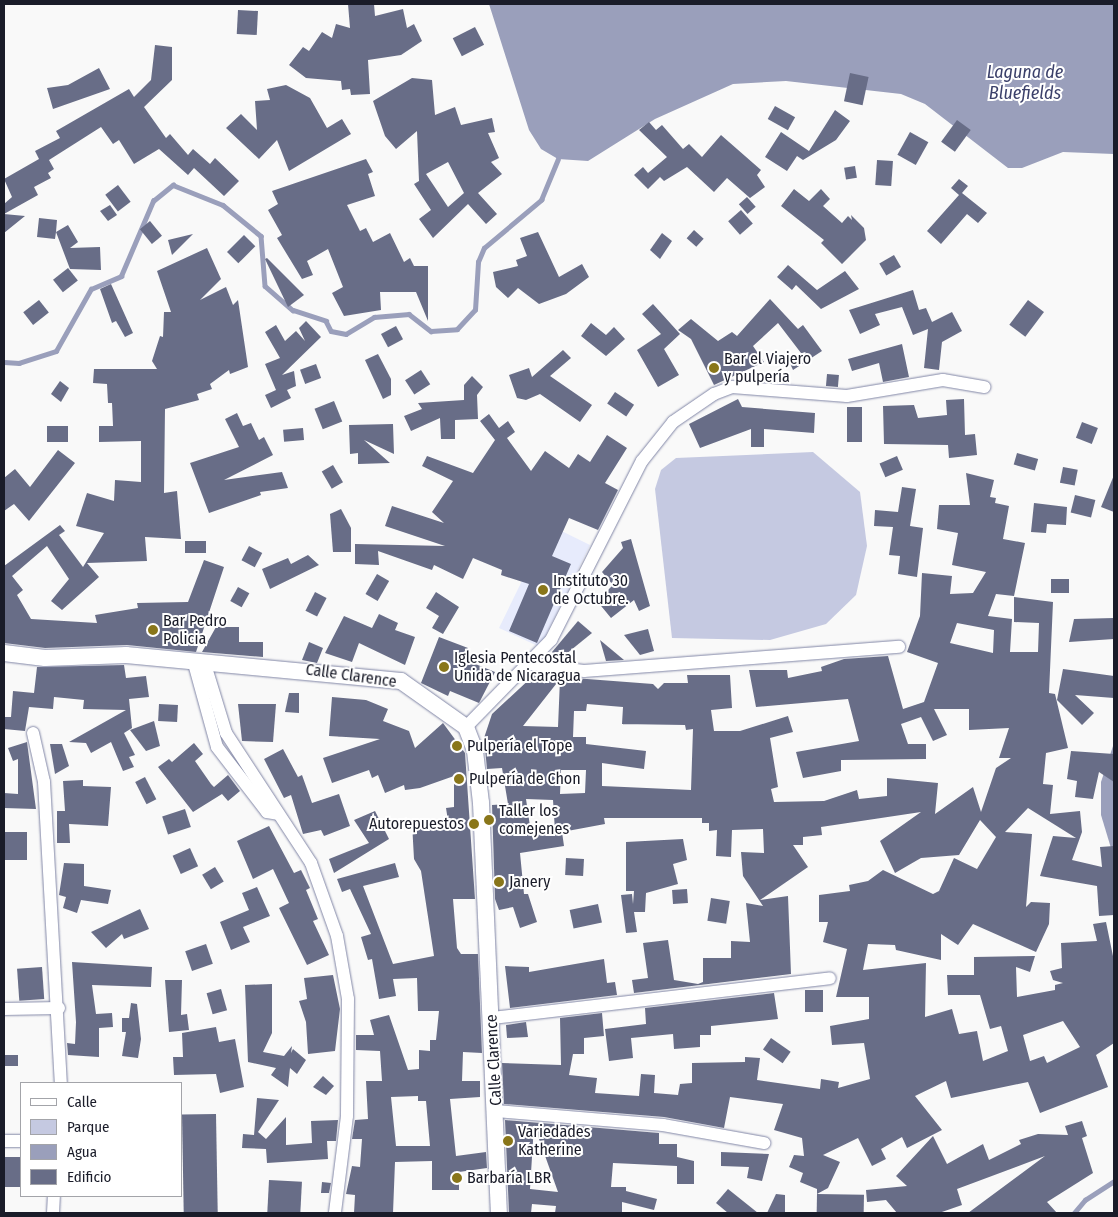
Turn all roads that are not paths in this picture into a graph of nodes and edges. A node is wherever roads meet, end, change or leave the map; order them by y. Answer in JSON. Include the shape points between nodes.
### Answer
{"nodes":[{"id":1,"x":984,"y":387,"type":"dead end"},
{"id":2,"x":899,"y":647,"type":"dead end"},
{"id":3,"x":4,"y":653,"type":"edge"},
{"id":4,"x":198,"y":660,"type":"junction"},
{"id":5,"x":531,"y":664,"type":"junction"},
{"id":6,"x":466,"y":728,"type":"junction"},
{"id":7,"x":33,"y":734,"type":"dead end"},
{"id":8,"x":830,"y":978,"type":"dead end"},
{"id":9,"x":59,"y":1008,"type":"junction"},
{"id":10,"x":4,"y":1009,"type":"edge"},
{"id":11,"x":492,"y":1018,"type":"junction"},
{"id":12,"x":61,"y":1082,"type":"edge"},
{"id":13,"x":496,"y":1111,"type":"junction"},
{"id":14,"x":4,"y":1141,"type":"edge"},
{"id":15,"x":20,"y":1141,"type":"edge"},
{"id":16,"x":764,"y":1143,"type":"dead end"},
{"id":17,"x":54,"y":1197,"type":"edge"},
{"id":18,"x":53,"y":1213,"type":"edge"},
{"id":19,"x":335,"y":1213,"type":"edge"},
{"id":20,"x":499,"y":1213,"type":"edge"}],
"edges":[{"from":1,"to":5,"type":"street","via":[[943,380],[847,396],[732,387],[714,394],[673,422],[642,461],[551,640]]},
{"from":2,"to":5,"type":"street","via":[[584,671]]},
{"from":3,"to":4,"type":"street","name":"Calle Clarence","via":[[46,658],[126,655]]},
{"from":4,"to":6,"type":"street","name":"Calle Clarence","via":[[401,681]]},
{"from":4,"to":19,"type":"street","via":[[226,733],[277,805],[278,814],[311,862],[337,936],[348,999],[348,1116]]},
{"from":5,"to":6,"type":"street"},
{"from":6,"to":11,"type":"street","name":"Calle Clarence","via":[[475,751],[480,795]]},
{"from":7,"to":9,"type":"street","via":[[44,782]]},
{"from":8,"to":11,"type":"street"},
{"from":9,"to":10,"type":"street"},
{"from":9,"to":12,"type":"street"},
{"from":11,"to":13,"type":"street","name":"Calle Clarence"},
{"from":13,"to":16,"type":"street","via":[[663,1125]]},
{"from":13,"to":20,"type":"street","name":"Calle Clarence"},
{"from":14,"to":15,"type":"street"},
{"from":17,"to":18,"type":"street"}]}
